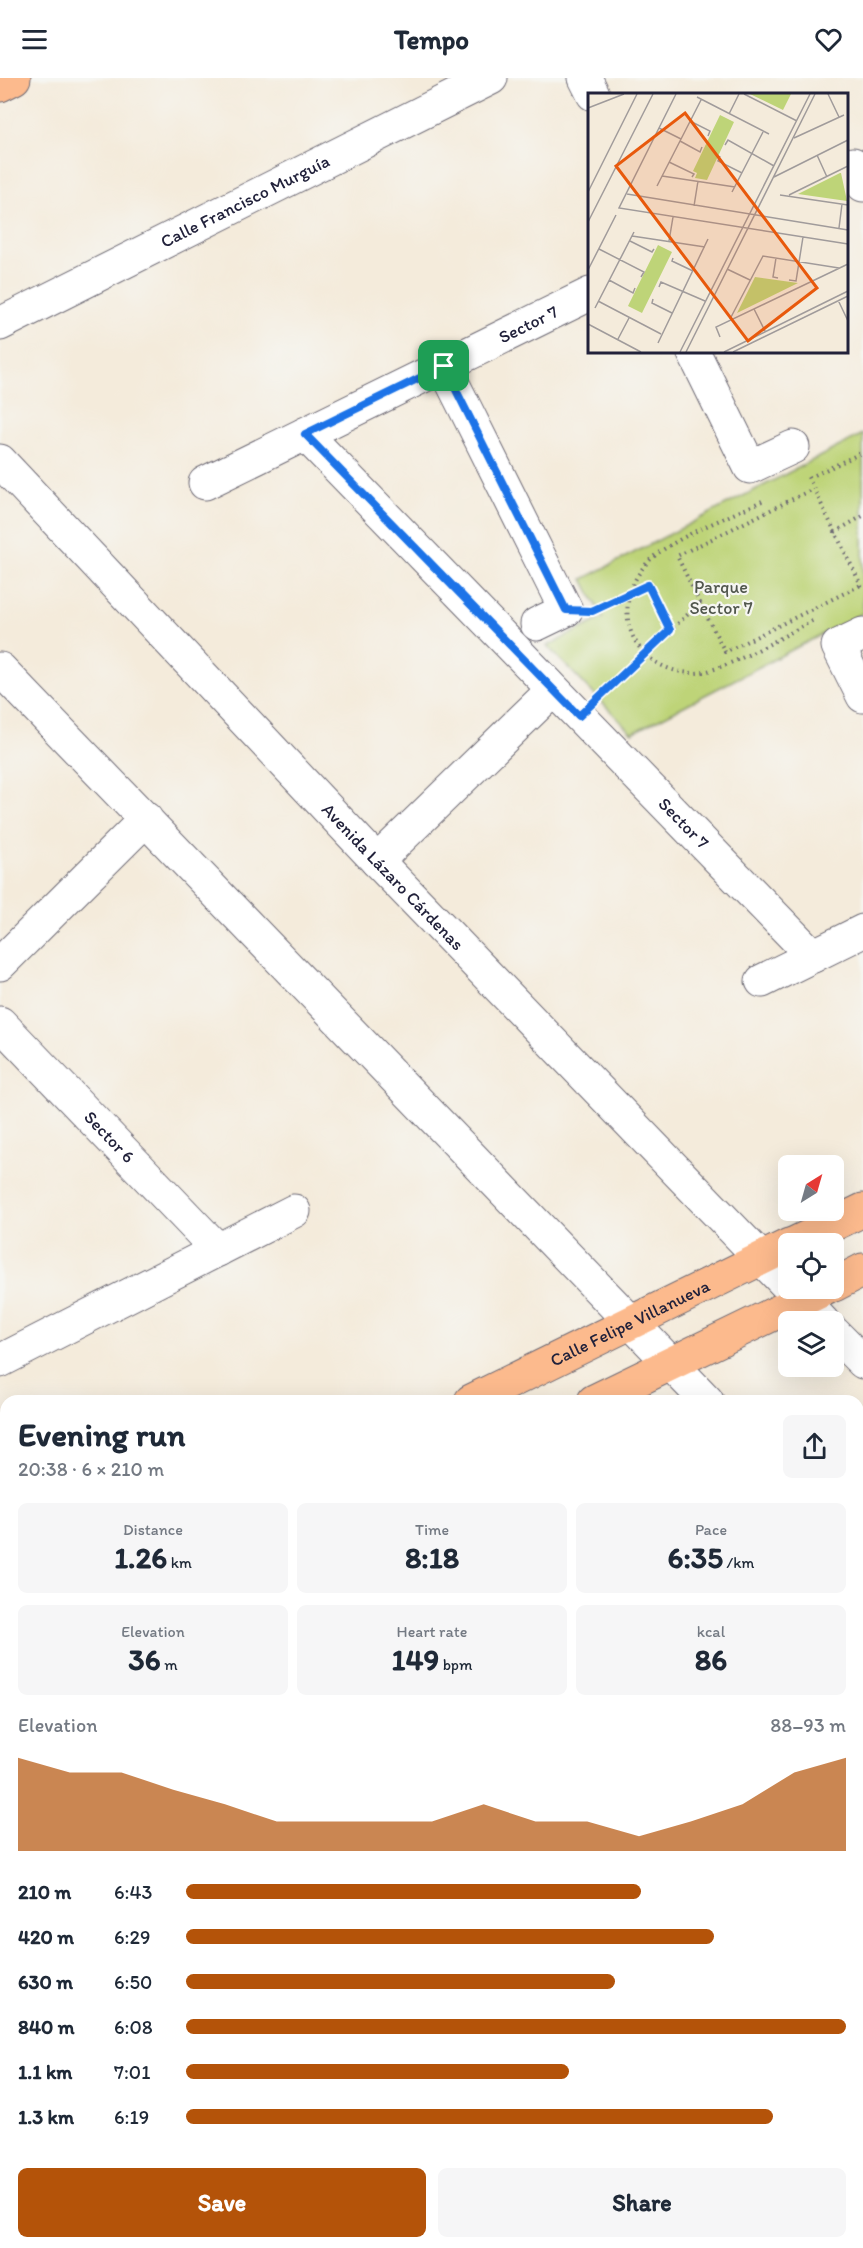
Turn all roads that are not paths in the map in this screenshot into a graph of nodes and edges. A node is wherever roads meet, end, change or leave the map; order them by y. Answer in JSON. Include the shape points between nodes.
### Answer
{"nodes":[{"id":1,"x":14,"y":78,"type":"edge"},
{"id":2,"x":491,"y":78,"type":"edge"},
{"id":3,"x":585,"y":78,"type":"edge"},
{"id":4,"x":0,"y":85,"type":"edge"},
{"id":5,"x":592,"y":93,"type":"edge"},
{"id":6,"x":588,"y":295,"type":"edge"},
{"id":7,"x":0,"y":324,"type":"edge"},
{"id":8,"x":693,"y":352,"type":"edge"},
{"id":9,"x":444,"y":366,"type":"junction"},
{"id":10,"x":305,"y":434,"type":"junction"},
{"id":11,"x":793,"y":447,"type":"road end"},
{"id":12,"x":0,"y":461,"type":"edge"},
{"id":13,"x":205,"y":483,"type":"dead end"},
{"id":14,"x":537,"y":624,"type":"dead end"},
{"id":15,"x":863,"y":634,"type":"edge"},
{"id":16,"x":0,"y":669,"type":"edge"},
{"id":17,"x":553,"y":690,"type":"junction"},
{"id":18,"x":863,"y":696,"type":"edge"},
{"id":19,"x":146,"y":819,"type":"junction"},
{"id":20,"x":377,"y":861,"type":"junction"},
{"id":21,"x":863,"y":931,"type":"edge"},
{"id":22,"x":813,"y":956,"type":"junction"},
{"id":23,"x":0,"y":964,"type":"edge"},
{"id":24,"x":762,"y":981,"type":"dead end"},
{"id":25,"x":0,"y":1023,"type":"edge"},
{"id":26,"x":863,"y":1210,"type":"edge"},
{"id":27,"x":294,"y":1211,"type":"dead end"},
{"id":28,"x":815,"y":1233,"type":"edge"},
{"id":29,"x":778,"y":1246,"type":"edge"},
{"id":30,"x":218,"y":1250,"type":"junction"},
{"id":31,"x":778,"y":1250,"type":"edge"},
{"id":32,"x":863,"y":1270,"type":"edge"},
{"id":33,"x":844,"y":1280,"type":"edge"},
{"id":34,"x":802,"y":1299,"type":"edge"},
{"id":35,"x":632,"y":1322,"type":"junction"},
{"id":36,"x":844,"y":1343,"type":"edge"},
{"id":37,"x":0,"y":1361,"type":"edge"},
{"id":38,"x":863,"y":1362,"type":"edge"},
{"id":39,"x":671,"y":1363,"type":"junction"},
{"id":40,"x":483,"y":1395,"type":"edge"},
{"id":41,"x":606,"y":1395,"type":"edge"},
{"id":42,"x":701,"y":1395,"type":"edge"}],
"edges":[{"from":1,"to":4,"type":"main road"},
{"from":2,"to":7,"type":"street","name":"Calle Francisco Murguía"},
{"from":3,"to":5,"type":"street"},
{"from":6,"to":9,"type":"street","name":"Sector 7"},
{"from":8,"to":11,"type":"street","via":[[750,467]]},
{"from":9,"to":10,"type":"street","name":"Sector 7"},
{"from":9,"to":14,"type":"street","via":[[566,610]]},
{"from":10,"to":13,"type":"street","name":"Sector 7"},
{"from":10,"to":17,"type":"street","name":"Sector 7"},
{"from":12,"to":20,"type":"street","name":"Avenida Lázaro Cárdenas"},
{"from":15,"to":18,"type":"street","via":[[838,646]]},
{"from":16,"to":19,"type":"street"},
{"from":17,"to":20,"type":"street"},
{"from":17,"to":22,"type":"street","name":"Sector 7"},
{"from":19,"to":23,"type":"street"},
{"from":19,"to":35,"type":"street"},
{"from":20,"to":29,"type":"street","name":"Avenida Lázaro Cárdenas"},
{"from":21,"to":22,"type":"street"},
{"from":22,"to":24,"type":"street"},
{"from":25,"to":30,"type":"street","name":"Sector 6"},
{"from":26,"to":28,"type":"main road","name":"Calle Felipe Villanueva"},
{"from":27,"to":30,"type":"street"},
{"from":30,"to":37,"type":"street"},
{"from":31,"to":35,"type":"main road","name":"Calle Felipe Villanueva"},
{"from":32,"to":33,"type":"main road"},
{"from":34,"to":39,"type":"main road"},
{"from":35,"to":39,"type":"street"},
{"from":35,"to":40,"type":"main road","name":"Calle Felipe Villanueva"},
{"from":36,"to":38,"type":"street"},
{"from":39,"to":41,"type":"main road"},
{"from":39,"to":42,"type":"street"}]}
